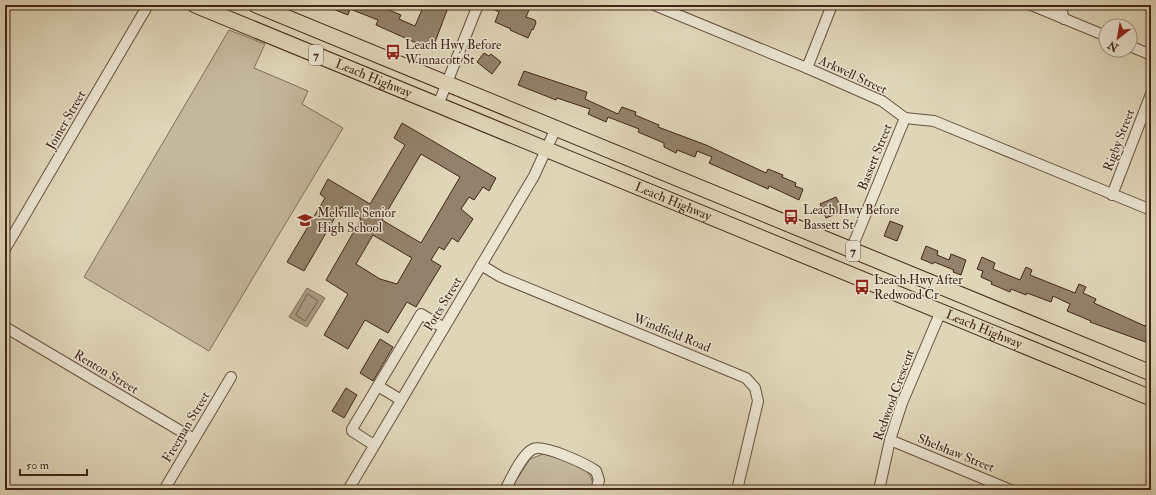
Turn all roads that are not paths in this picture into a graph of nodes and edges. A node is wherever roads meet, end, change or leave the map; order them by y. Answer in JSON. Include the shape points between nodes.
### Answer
{"nodes":[{"id":1,"x":148,"y":5,"type":"edge"},
{"id":2,"x":194,"y":5,"type":"edge"},
{"id":3,"x":256,"y":5,"type":"edge"},
{"id":4,"x":478,"y":5,"type":"edge"},
{"id":5,"x":654,"y":5,"type":"edge"},
{"id":6,"x":832,"y":5,"type":"edge"},
{"id":7,"x":1031,"y":5,"type":"edge"},
{"id":8,"x":1060,"y":5,"type":"edge"},
{"id":9,"x":1064,"y":19,"type":"junction"},
{"id":10,"x":1098,"y":33,"type":"edge"},
{"id":11,"x":1138,"y":49,"type":"edge"},
{"id":12,"x":1151,"y":55,"type":"edge"},
{"id":13,"x":807,"y":68,"type":"junction"},
{"id":14,"x":447,"y":83,"type":"junction"},
{"id":15,"x":1151,"y":94,"type":"edge"},
{"id":16,"x":438,"y":105,"type":"junction"},
{"id":17,"x":905,"y":118,"type":"junction"},
{"id":18,"x":556,"y":128,"type":"junction"},
{"id":19,"x":546,"y":150,"type":"junction"},
{"id":20,"x":1112,"y":195,"type":"junction"},
{"id":21,"x":1151,"y":210,"type":"edge"},
{"id":22,"x":5,"y":249,"type":"edge"},
{"id":23,"x":851,"y":250,"type":"junction"},
{"id":24,"x":481,"y":265,"type":"junction"},
{"id":25,"x":941,"y":311,"type":"junction"},
{"id":26,"x":5,"y":327,"type":"edge"},
{"id":27,"x":444,"y":328,"type":"junction"},
{"id":28,"x":1151,"y":373,"type":"edge"},
{"id":29,"x":231,"y":377,"type":"dead end"},
{"id":30,"x":378,"y":386,"type":"junction"},
{"id":31,"x":1151,"y":398,"type":"edge"},
{"id":32,"x":401,"y":400,"type":"junction"},
{"id":33,"x":194,"y":439,"type":"junction"},
{"id":34,"x":890,"y":440,"type":"junction"},
{"id":35,"x":374,"y":445,"type":"junction"},
{"id":36,"x":164,"y":490,"type":"edge"},
{"id":37,"x":348,"y":490,"type":"edge"},
{"id":38,"x":505,"y":490,"type":"edge"},
{"id":39,"x":596,"y":490,"type":"edge"},
{"id":40,"x":737,"y":490,"type":"edge"},
{"id":41,"x":878,"y":490,"type":"edge"},
{"id":42,"x":1011,"y":490,"type":"edge"}],
"edges":[{"from":1,"to":22,"type":"street","name":"Joiner Street"},
{"from":2,"to":16,"type":"highway","name":"Leach Highway","number":"7"},
{"from":3,"to":14,"type":"highway","name":"Leach Highway","number":"7"},
{"from":4,"to":14,"type":"street"},
{"from":5,"to":13,"type":"street","name":"Arkwell Street"},
{"from":6,"to":13,"type":"street"},
{"from":7,"to":9,"type":"street"},
{"from":8,"to":9,"type":"street"},
{"from":9,"to":10,"type":"street"},
{"from":11,"to":12,"type":"street"},
{"from":13,"to":17,"type":"street","name":"Arkwell Street","via":[[882,101]]},
{"from":14,"to":16,"type":"street"},
{"from":14,"to":18,"type":"highway","name":"Leach Highway","number":"7"},
{"from":15,"to":20,"type":"street","name":"Rigby Street"},
{"from":16,"to":19,"type":"highway","name":"Leach Highway","number":"7"},
{"from":17,"to":20,"type":"street","name":"Arkwell Street","via":[[934,122]]},
{"from":17,"to":23,"type":"street","name":"Bassett Street"},
{"from":18,"to":19,"type":"street","name":"Potts Street"},
{"from":18,"to":23,"type":"highway","name":"Leach Highway","number":"7"},
{"from":19,"to":24,"type":"street","name":"Potts Street","via":[[534,176]]},
{"from":19,"to":25,"type":"highway","name":"Leach Highway","number":"7"},
{"from":20,"to":21,"type":"street","name":"Arkwell Street"},
{"from":23,"to":28,"type":"highway","name":"Leach Highway","number":"7"},
{"from":24,"to":27,"type":"street","name":"Potts Street"},
{"from":24,"to":40,"type":"street","name":"Windfield Road","via":[[501,277],[746,378],[755,388],[758,401]]},
{"from":25,"to":31,"type":"highway","name":"Leach Highway","number":"7"},
{"from":25,"to":34,"type":"street","name":"Redwood Crescent","via":[[902,403]]},
{"from":26,"to":33,"type":"street","name":"Renton Street"},
{"from":27,"to":30,"type":"street","via":[[421,314]]},
{"from":27,"to":32,"type":"street","name":"Potts Street"},
{"from":29,"to":33,"type":"street","name":"Freeman Street"},
{"from":30,"to":32,"type":"street"},
{"from":30,"to":35,"type":"street","via":[[352,429]]},
{"from":32,"to":35,"type":"street","name":"Potts Street"},
{"from":33,"to":36,"type":"street","name":"Freeman Street"},
{"from":34,"to":41,"type":"street","name":"Redwood Crescent"},
{"from":34,"to":42,"type":"street","name":"Shelshaw Street"},
{"from":35,"to":37,"type":"street","name":"Potts Street"},
{"from":38,"to":39,"type":"street","via":[[525,455],[534,449],[545,449],[588,465],[596,471]]}]}
